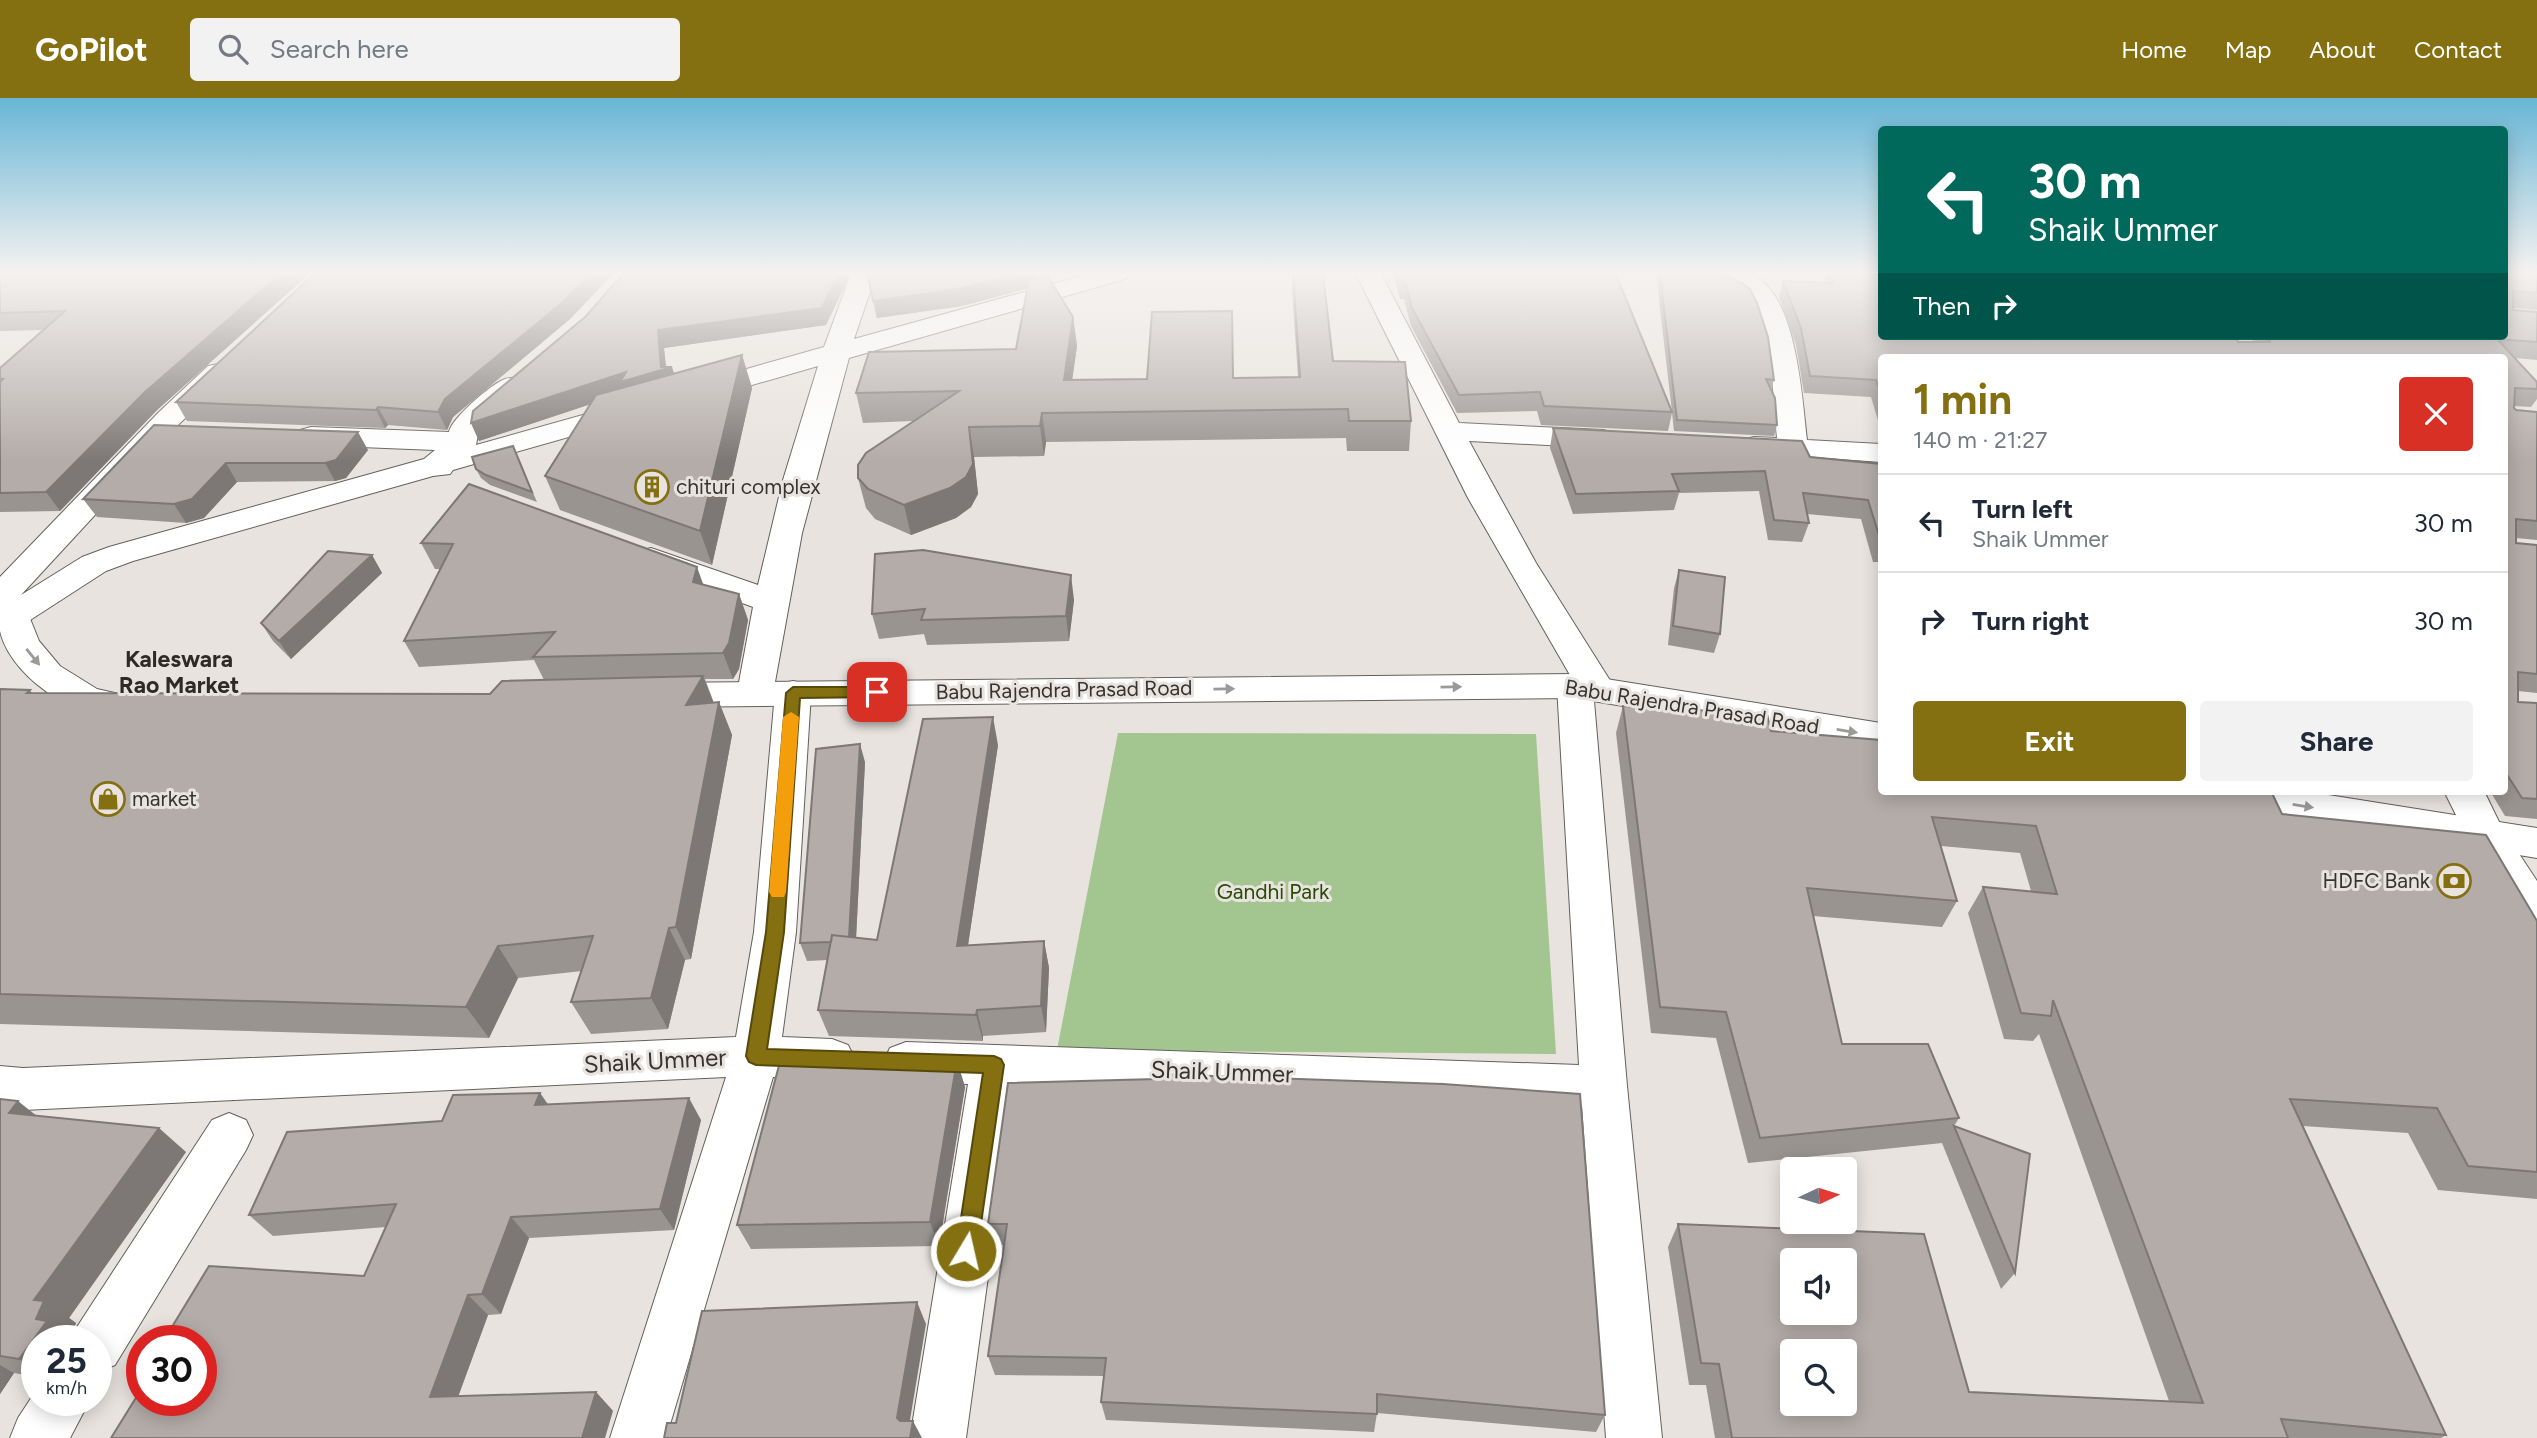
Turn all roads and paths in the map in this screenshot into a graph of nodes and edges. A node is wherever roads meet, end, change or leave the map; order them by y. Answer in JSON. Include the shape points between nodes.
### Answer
{"nodes":[{"id":1,"x":841,"y":337,"type":"edge"},
{"id":2,"x":892,"y":337,"type":"edge"},
{"id":3,"x":1401,"y":337,"type":"edge"},
{"id":4,"x":1777,"y":337,"type":"edge"},
{"id":5,"x":240,"y":352,"type":"edge"},
{"id":6,"x":836,"y":352,"type":"junction"},
{"id":7,"x":528,"y":372,"type":"edge"},
{"id":8,"x":159,"y":431,"type":"junction"},
{"id":9,"x":1449,"y":431,"type":"junction"},
{"id":10,"x":200,"y":432,"type":"edge"},
{"id":11,"x":283,"y":435,"type":"edge"},
{"id":12,"x":1628,"y":440,"type":"edge"},
{"id":13,"x":463,"y":442,"type":"junction"},
{"id":14,"x":1725,"y":444,"type":"edge"},
{"id":15,"x":1793,"y":448,"type":"junction"},
{"id":16,"x":1878,"y":453,"type":"edge"},
{"id":17,"x":435,"y":465,"type":"junction"},
{"id":18,"x":467,"y":487,"type":"edge"},
{"id":19,"x":629,"y":550,"type":"edge"},
{"id":20,"x":769,"y":601,"type":"junction"},
{"id":21,"x":4,"y":603,"type":"edge"},
{"id":22,"x":1586,"y":688,"type":"junction"},
{"id":23,"x":774,"y":693,"type":"junction"},
{"id":24,"x":629,"y":696,"type":"edge"},
{"id":25,"x":156,"y":708,"type":"edge"},
{"id":26,"x":1878,"y":736,"type":"edge"},
{"id":27,"x":2236,"y":795,"type":"edge"},
{"id":28,"x":2466,"y":795,"type":"edge"},
{"id":29,"x":2486,"y":836,"type":"junction"},
{"id":30,"x":2537,"y":844,"type":"edge"},
{"id":31,"x":2537,"y":915,"type":"edge"},
{"id":32,"x":756,"y":1056,"type":"junction"},
{"id":33,"x":994,"y":1065,"type":"junction"},
{"id":34,"x":1604,"y":1086,"type":"junction"},
{"id":35,"x":0,"y":1087,"type":"edge"},
{"id":36,"x":229,"y":1135,"type":"dead end"},
{"id":37,"x":109,"y":1325,"type":"edge"},
{"id":38,"x":52,"y":1416,"type":"edge"},
{"id":39,"x":38,"y":1438,"type":"edge"},
{"id":40,"x":638,"y":1438,"type":"edge"},
{"id":41,"x":939,"y":1438,"type":"edge"},
{"id":42,"x":1634,"y":1438,"type":"edge"}],
"edges":[{"from":1,"to":6,"type":"street"},
{"from":2,"to":6,"type":"street"},
{"from":3,"to":9,"type":"street"},
{"from":4,"to":15,"type":"street"},
{"from":5,"to":8,"type":"street"},
{"from":6,"to":17,"type":"street"},
{"from":6,"to":20,"type":"street"},
{"from":7,"to":13,"type":"street","via":[[465,425]]},
{"from":8,"to":10,"type":"street"},
{"from":8,"to":21,"type":"street"},
{"from":9,"to":12,"type":"street"},
{"from":9,"to":22,"type":"street"},
{"from":11,"to":13,"type":"street"},
{"from":13,"to":17,"type":"street"},
{"from":14,"to":15,"type":"street"},
{"from":15,"to":16,"type":"street"},
{"from":17,"to":18,"type":"street"},
{"from":17,"to":21,"type":"street","via":[[121,554]]},
{"from":19,"to":20,"type":"street"},
{"from":20,"to":23,"type":"street"},
{"from":21,"to":25,"type":"street","one_way":true,"via":[[23,644],[47,675],[86,699],[128,708]]},
{"from":23,"to":22,"type":"street","name":"Babu Rajendra Prasad Road","one_way":true},
{"from":22,"to":26,"type":"street","name":"Babu Rajendra Prasad Road","one_way":true},
{"from":22,"to":34,"type":"street"},
{"from":23,"to":24,"type":"street","name":"Babu Rajendra Prasad Road"},
{"from":23,"to":32,"type":"street","via":[[775,932]]},
{"from":27,"to":29,"type":"street","one_way":true},
{"from":28,"to":29,"type":"street"},
{"from":29,"to":30,"type":"street"},
{"from":29,"to":31,"type":"street"},
{"from":32,"to":33,"type":"street","name":"Shaik Ummer"},
{"from":32,"to":35,"type":"street","name":"Shaik Ummer"},
{"from":32,"to":40,"type":"street"},
{"from":33,"to":34,"type":"street","name":"Shaik Ummer"},
{"from":33,"to":41,"type":"street"},
{"from":34,"to":42,"type":"street"},
{"from":36,"to":37,"type":"street"},
{"from":38,"to":39,"type":"street"}]}
